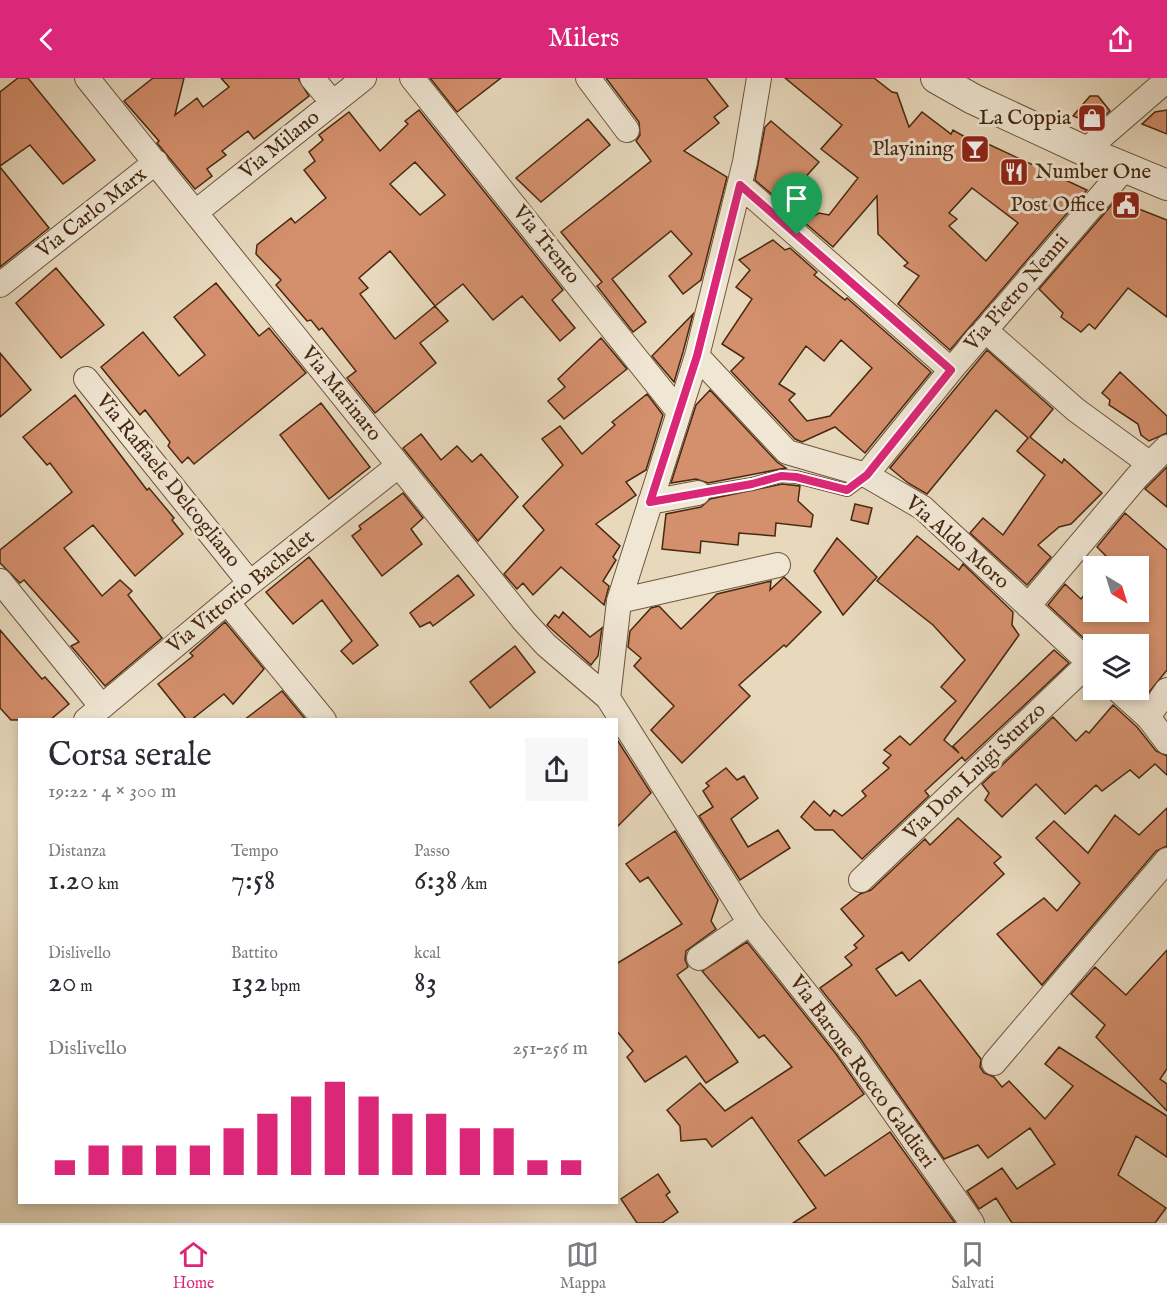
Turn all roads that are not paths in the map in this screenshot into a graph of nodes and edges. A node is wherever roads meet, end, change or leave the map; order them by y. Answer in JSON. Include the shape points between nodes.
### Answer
{"nodes":[{"id":1,"x":87,"y":78,"type":"edge"},
{"id":2,"x":312,"y":78,"type":"edge"},
{"id":3,"x":364,"y":78,"type":"edge"},
{"id":4,"x":412,"y":78,"type":"edge"},
{"id":5,"x":588,"y":78,"type":"edge"},
{"id":6,"x":759,"y":78,"type":"edge"},
{"id":7,"x":943,"y":80,"type":"edge"},
{"id":8,"x":1167,"y":80,"type":"edge"},
{"id":9,"x":333,"y":103,"type":"junction"},
{"id":10,"x":627,"y":129,"type":"dead end"},
{"id":11,"x":1085,"y":151,"type":"junction"},
{"id":12,"x":156,"y":162,"type":"junction"},
{"id":13,"x":1125,"y":168,"type":"junction"},
{"id":14,"x":740,"y":185,"type":"junction"},
{"id":15,"x":1167,"y":185,"type":"edge"},
{"id":16,"x":196,"y":212,"type":"junction"},
{"id":17,"x":0,"y":285,"type":"edge"},
{"id":18,"x":986,"y":330,"type":"junction"},
{"id":19,"x":697,"y":356,"type":"junction"},
{"id":20,"x":951,"y":370,"type":"junction"},
{"id":21,"x":86,"y":379,"type":"dead end"},
{"id":22,"x":680,"y":412,"type":"junction"},
{"id":23,"x":1159,"y":456,"type":"edge"},
{"id":24,"x":398,"y":466,"type":"junction"},
{"id":25,"x":867,"y":475,"type":"junction"},
{"id":26,"x":698,"y":493,"type":"joint"},
{"id":27,"x":650,"y":502,"type":"junction"},
{"id":28,"x":778,"y":565,"type":"dead end"},
{"id":29,"x":0,"y":580,"type":"edge"},
{"id":30,"x":250,"y":583,"type":"junction"},
{"id":31,"x":619,"y":601,"type":"junction"},
{"id":32,"x":227,"y":602,"type":"junction"},
{"id":33,"x":1028,"y":606,"type":"junction"},
{"id":34,"x":1083,"y":658,"type":"edge"},
{"id":35,"x":1083,"y":672,"type":"edge"},
{"id":36,"x":1167,"y":690,"type":"edge"},
{"id":37,"x":608,"y":698,"type":"junction"},
{"id":38,"x":1129,"y":700,"type":"edge"},
{"id":39,"x":94,"y":713,"type":"edge"},
{"id":40,"x":1148,"y":717,"type":"junction"},
{"id":41,"x":322,"y":718,"type":"edge"},
{"id":42,"x":1167,"y":742,"type":"edge"},
{"id":43,"x":1167,"y":860,"type":"edge"},
{"id":44,"x":861,"y":880,"type":"dead end"},
{"id":45,"x":750,"y":923,"type":"junction"},
{"id":46,"x":699,"y":958,"type":"dead end"},
{"id":47,"x":994,"y":1063,"type":"dead end"},
{"id":48,"x":972,"y":1223,"type":"edge"}],
"edges":[{"from":1,"to":12,"type":"street","name":"Via Marinaro"},
{"from":2,"to":9,"type":"street"},
{"from":3,"to":9,"type":"street","name":"Via Milano"},
{"from":4,"to":22,"type":"street","name":"Via Trento"},
{"from":5,"to":10,"type":"street"},
{"from":6,"to":14,"type":"street"},
{"from":7,"to":11,"type":"street"},
{"from":8,"to":11,"type":"street"},
{"from":9,"to":16,"type":"street","name":"Via Milano"},
{"from":11,"to":13,"type":"street"},
{"from":12,"to":16,"type":"street","name":"Via Marinaro"},
{"from":12,"to":17,"type":"street","name":"Via Carlo Marx"},
{"from":13,"to":15,"type":"street"},
{"from":13,"to":18,"type":"street","name":"Via Pietro Nenni"},
{"from":14,"to":19,"type":"street"},
{"from":14,"to":20,"type":"street"},
{"from":16,"to":24,"type":"street","name":"Via Marinaro"},
{"from":18,"to":20,"type":"street","name":"Via Pietro Nenni"},
{"from":18,"to":23,"type":"street","via":[[1076,410]]},
{"from":19,"to":22,"type":"street"},
{"from":19,"to":25,"type":"street","name":"Via Aldo Moro","via":[[787,452]]},
{"from":20,"to":25,"type":"street","name":"Via Pietro Nenni"},
{"from":21,"to":30,"type":"street","name":"Via Raffaele Delcogliano"},
{"from":22,"to":27,"type":"street"},
{"from":23,"to":33,"type":"street"},
{"from":24,"to":30,"type":"street","name":"Via Vittorio Bachelet"},
{"from":24,"to":37,"type":"street","name":"Via Marinaro","via":[[524,621]]},
{"from":25,"to":26,"type":"lane","via":[[847,490],[781,476]]},
{"from":25,"to":33,"type":"street","name":"Via Aldo Moro","via":[[923,508]]},
{"from":26,"to":27,"type":"street"},
{"from":27,"to":31,"type":"street"},
{"from":28,"to":31,"type":"street"},
{"from":29,"to":39,"type":"street"},
{"from":30,"to":32,"type":"street","name":"Via Vittorio Bachelet"},
{"from":31,"to":37,"type":"street"},
{"from":32,"to":39,"type":"street","name":"Via Vittorio Bachelet"},
{"from":32,"to":41,"type":"street"},
{"from":33,"to":34,"type":"street","name":"Via Aldo Moro"},
{"from":35,"to":44,"type":"street","name":"Via Don Luigi Sturzo"},
{"from":36,"to":40,"type":"street"},
{"from":37,"to":45,"type":"street","name":"Via Barone Rocco Galdieri"},
{"from":38,"to":40,"type":"street"},
{"from":40,"to":42,"type":"street"},
{"from":43,"to":47,"type":"street"},
{"from":45,"to":46,"type":"street"},
{"from":45,"to":48,"type":"street","name":"Via Barone Rocco Galdieri","via":[[848,1045]]}]}
